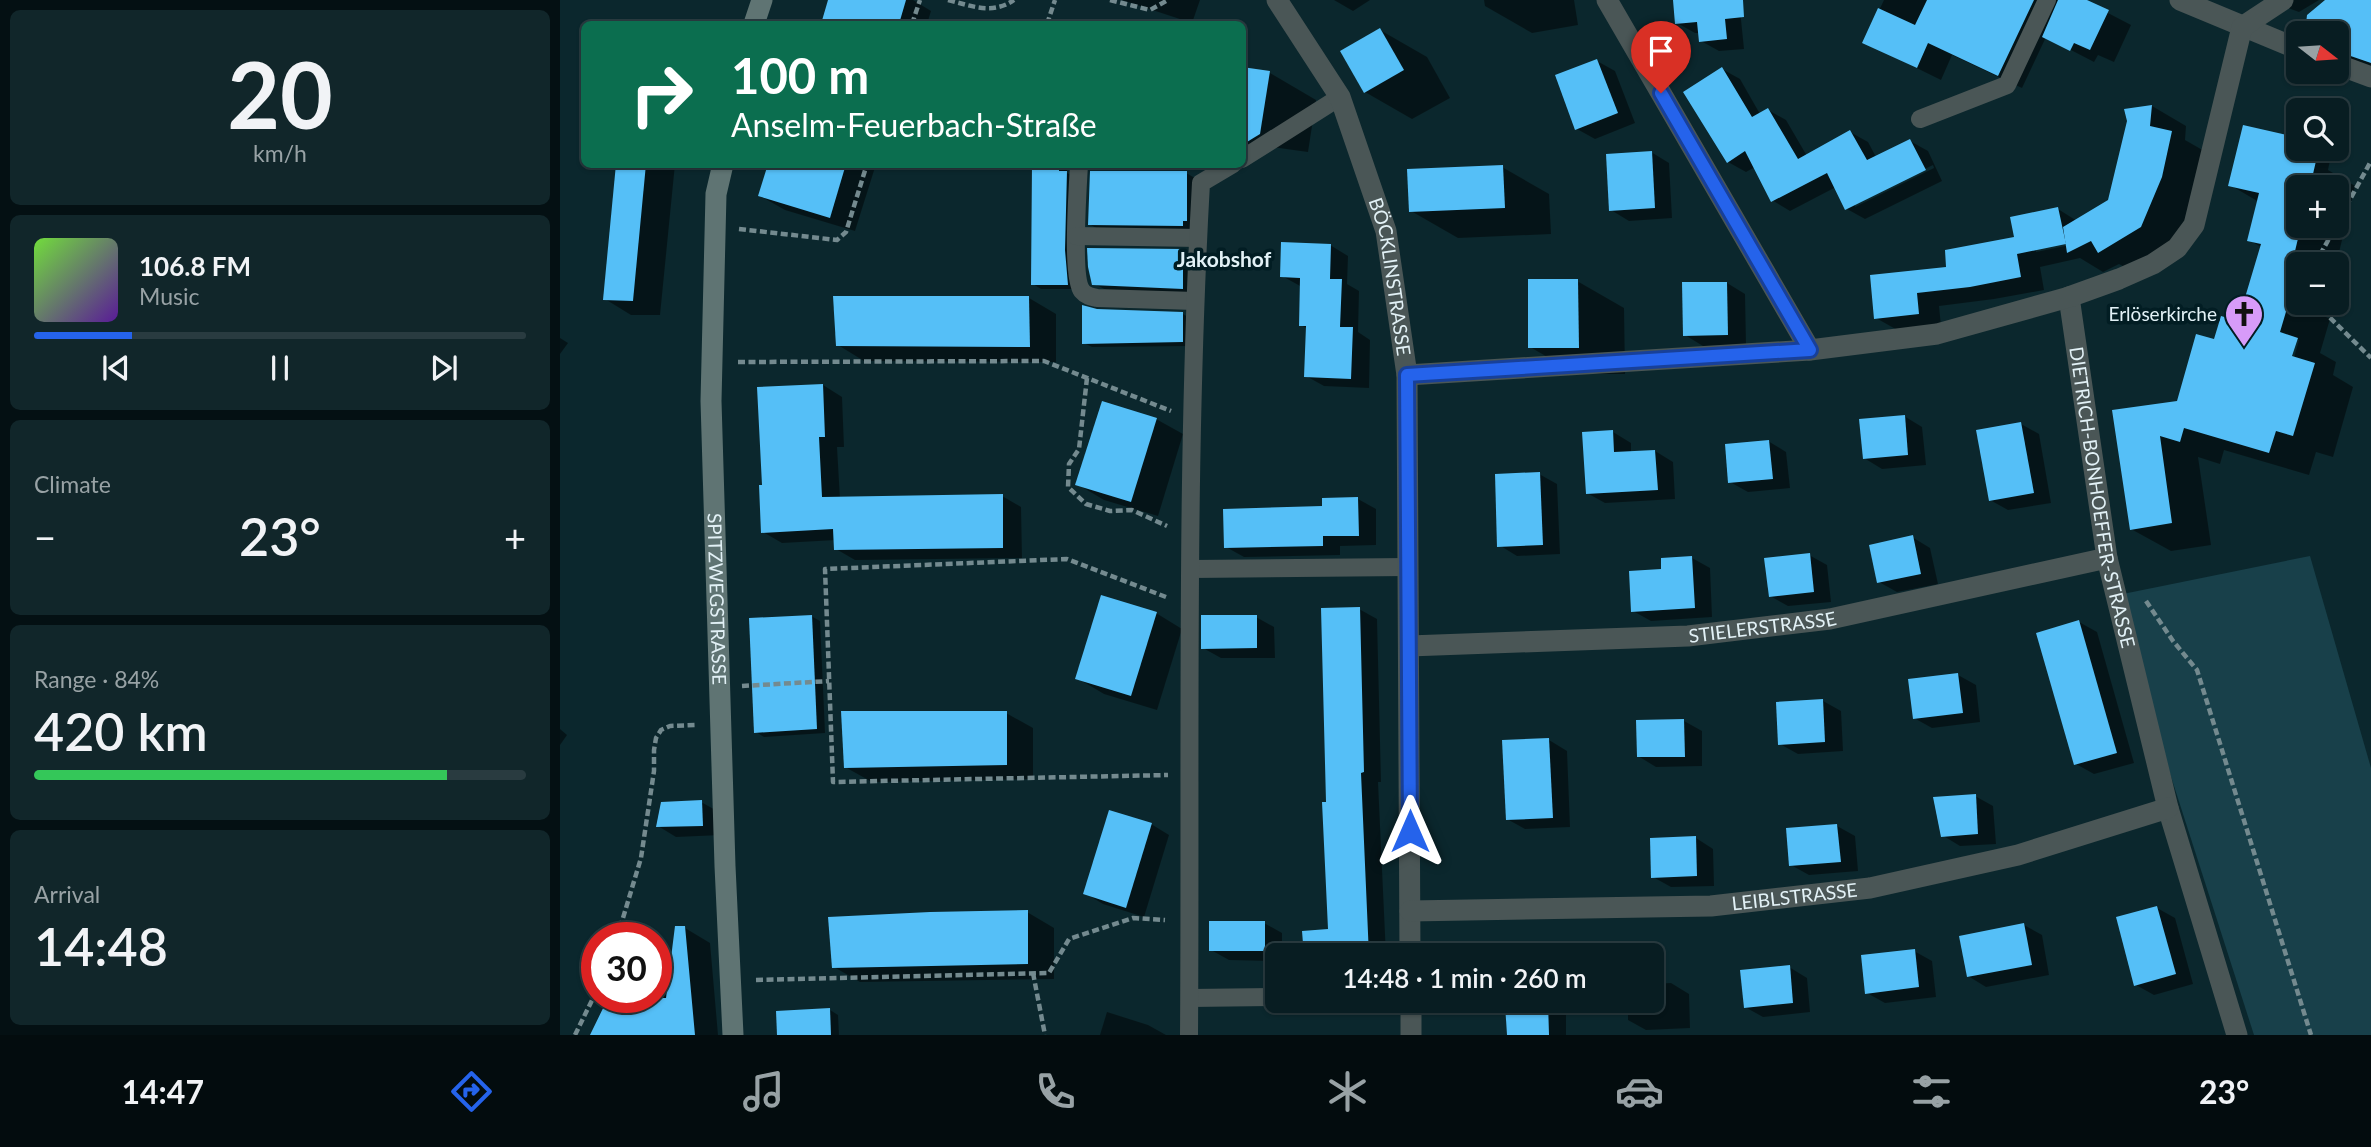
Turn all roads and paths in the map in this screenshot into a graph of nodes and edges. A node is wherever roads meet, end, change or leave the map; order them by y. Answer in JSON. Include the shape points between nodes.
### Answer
{"nodes":[{"id":1,"x":762,"y":0,"type":"edge"},
{"id":2,"x":920,"y":0,"type":"edge"},
{"id":3,"x":948,"y":0,"type":"edge"},
{"id":4,"x":1014,"y":0,"type":"edge"},
{"id":5,"x":1055,"y":0,"type":"edge"},
{"id":6,"x":1110,"y":0,"type":"edge"},
{"id":7,"x":1168,"y":0,"type":"edge"},
{"id":8,"x":1278,"y":0,"type":"edge"},
{"id":9,"x":1607,"y":0,"type":"edge"},
{"id":10,"x":2047,"y":0,"type":"edge"},
{"id":11,"x":2180,"y":0,"type":"edge"},
{"id":12,"x":2283,"y":0,"type":"edge"},
{"id":13,"x":755,"y":21,"type":"edge"},
{"id":14,"x":913,"y":21,"type":"edge"},
{"id":15,"x":1049,"y":21,"type":"edge"},
{"id":16,"x":2242,"y":27,"type":"junction"},
{"id":17,"x":2286,"y":44,"type":"edge"},
{"id":18,"x":2349,"y":69,"type":"edge"},
{"id":19,"x":2371,"y":77,"type":"edge"},
{"id":20,"x":1340,"y":97,"type":"junction"},
{"id":21,"x":1920,"y":119,"type":"dead end"},
{"id":22,"x":1246,"y":153,"type":"edge"},
{"id":23,"x":2371,"y":161,"type":"edge"},
{"id":24,"x":722,"y":168,"type":"edge"},
{"id":25,"x":866,"y":168,"type":"edge"},
{"id":26,"x":1079,"y":168,"type":"edge"},
{"id":27,"x":1226,"y":168,"type":"edge"},
{"id":28,"x":2349,"y":201,"type":"edge"},
{"id":29,"x":716,"y":229,"type":"junction"},
{"id":30,"x":1076,"y":236,"type":"junction"},
{"id":31,"x":1198,"y":238,"type":"junction"},
{"id":32,"x":2069,"y":297,"type":"junction"},
{"id":33,"x":1195,"y":300,"type":"junction"},
{"id":34,"x":2327,"y":315,"type":"edge"},
{"id":35,"x":1810,"y":350,"type":"junction"},
{"id":36,"x":2371,"y":358,"type":"edge"},
{"id":37,"x":734,"y":362,"type":"dead end"},
{"id":38,"x":1407,"y":375,"type":"junction"},
{"id":39,"x":1087,"y":378,"type":"junction"},
{"id":40,"x":1191,"y":419,"type":"junction"},
{"id":41,"x":1191,"y":537,"type":"junction"},
{"id":42,"x":2107,"y":558,"type":"junction"},
{"id":43,"x":1408,"y":567,"type":"junction"},
{"id":44,"x":1191,"y":569,"type":"junction"},
{"id":45,"x":2144,"y":598,"type":"dead end"},
{"id":46,"x":1190,"y":607,"type":"junction"},
{"id":47,"x":1409,"y":646,"type":"junction"},
{"id":48,"x":829,"y":681,"type":"junction"},
{"id":49,"x":741,"y":686,"type":"dead end"},
{"id":50,"x":721,"y":724,"type":"junction"},
{"id":51,"x":1190,"y":775,"type":"junction"},
{"id":52,"x":2168,"y":808,"type":"junction"},
{"id":53,"x":1410,"y":911,"type":"junction"},
{"id":54,"x":1190,"y":921,"type":"junction"},
{"id":55,"x":622,"y":922,"type":"edge"},
{"id":56,"x":1410,"y":943,"type":"edge"},
{"id":57,"x":1033,"y":973,"type":"junction"},
{"id":58,"x":731,"y":980,"type":"junction"},
{"id":59,"x":1265,"y":997,"type":"edge"},
{"id":60,"x":1190,"y":998,"type":"junction"},
{"id":61,"x":586,"y":1013,"type":"edge"},
{"id":62,"x":1411,"y":1013,"type":"edge"},
{"id":63,"x":575,"y":1035,"type":"edge"},
{"id":64,"x":733,"y":1035,"type":"edge"},
{"id":65,"x":1045,"y":1035,"type":"edge"},
{"id":66,"x":1189,"y":1035,"type":"edge"},
{"id":67,"x":1411,"y":1035,"type":"edge"},
{"id":68,"x":2237,"y":1035,"type":"edge"},
{"id":69,"x":2311,"y":1035,"type":"edge"}],
"edges":[{"from":1,"to":13,"type":"street"},
{"from":2,"to":14,"type":"path"},
{"from":3,"to":4,"type":"path","via":[[998,9]]},
{"from":5,"to":15,"type":"path"},
{"from":6,"to":7,"type":"path","via":[[1150,10]]},
{"from":8,"to":20,"type":"street","name":"BÖCKLINSTRASSE"},
{"from":9,"to":35,"type":"street"},
{"from":10,"to":21,"type":"lane","via":[[2007,85]]},
{"from":11,"to":16,"type":"street"},
{"from":12,"to":16,"type":"street"},
{"from":16,"to":17,"type":"street"},
{"from":16,"to":32,"type":"street","via":[[2194,225],[2177,248],[2152,264]]},
{"from":18,"to":19,"type":"street"},
{"from":20,"to":22,"type":"lane"},
{"from":20,"to":38,"type":"street","name":"BÖCKLINSTRASSE","via":[[1386,231]]},
{"from":23,"to":28,"type":"path"},
{"from":24,"to":29,"type":"street","name":"SPITZWEGSTRASSE"},
{"from":25,"to":29,"type":"path","via":[[846,232],[837,240]]},
{"from":26,"to":30,"type":"lane"},
{"from":27,"to":31,"type":"lane","via":[[1201,183]]},
{"from":29,"to":50,"type":"street","name":"SPITZWEGSTRASSE","via":[[711,401]]},
{"from":30,"to":31,"type":"lane"},
{"from":30,"to":33,"type":"lane","via":[[1078,283],[1088,296]]},
{"from":31,"to":33,"type":"lane"},
{"from":32,"to":35,"type":"street","via":[[1937,334]]},
{"from":32,"to":42,"type":"street","name":"DIETRICH-BONHOEFFER-STRASSE"},
{"from":33,"to":40,"type":"lane"},
{"from":34,"to":36,"type":"path"},
{"from":35,"to":38,"type":"street"},
{"from":37,"to":39,"type":"path","via":[[1044,361]]},
{"from":38,"to":43,"type":"street","name":"BÖCKLINSTRASSE"},
{"from":39,"to":40,"type":"path"},
{"from":39,"to":41,"type":"path","via":[[1079,449],[1069,464],[1068,487],[1086,504],[1110,511],[1132,510]]},
{"from":40,"to":41,"type":"lane"},
{"from":41,"to":44,"type":"lane"},
{"from":42,"to":47,"type":"street","name":"STIELERSTRASSE","via":[[1830,619],[1688,636]]},
{"from":42,"to":52,"type":"street","name":"DIETRICH-BONHOEFFER-STRASSE"},
{"from":43,"to":44,"type":"lane"},
{"from":43,"to":47,"type":"street","name":"BÖCKLINSTRASSE"},
{"from":44,"to":46,"type":"lane"},
{"from":45,"to":69,"type":"path","via":[[2172,642],[2197,670]]},
{"from":46,"to":48,"type":"path","via":[[1067,559],[824,569]]},
{"from":46,"to":51,"type":"lane"},
{"from":47,"to":53,"type":"street","name":"BÖCKLINSTRASSE"},
{"from":48,"to":49,"type":"path"},
{"from":48,"to":51,"type":"path","via":[[833,782]]},
{"from":50,"to":55,"type":"path","via":[[670,726],[656,738],[641,858]]},
{"from":50,"to":58,"type":"street","name":"SPITZWEGSTRASSE"},
{"from":51,"to":54,"type":"lane"},
{"from":52,"to":53,"type":"street","name":"LEIBLSTRASSE","via":[[2018,855],[1870,888],[1711,906]]},
{"from":52,"to":68,"type":"street","name":"DIETRICH-BONHOEFFER-STRASSE"},
{"from":53,"to":56,"type":"street","name":"BÖCKLINSTRASSE"},
{"from":54,"to":57,"type":"path","via":[[1133,918],[1107,926],[1069,939],[1049,972]]},
{"from":54,"to":60,"type":"lane"},
{"from":57,"to":58,"type":"path"},
{"from":57,"to":65,"type":"path"},
{"from":58,"to":64,"type":"street","name":"SPITZWEGSTRASSE"},
{"from":59,"to":60,"type":"lane"},
{"from":60,"to":66,"type":"lane"},
{"from":61,"to":63,"type":"path"},
{"from":62,"to":67,"type":"street"}]}
